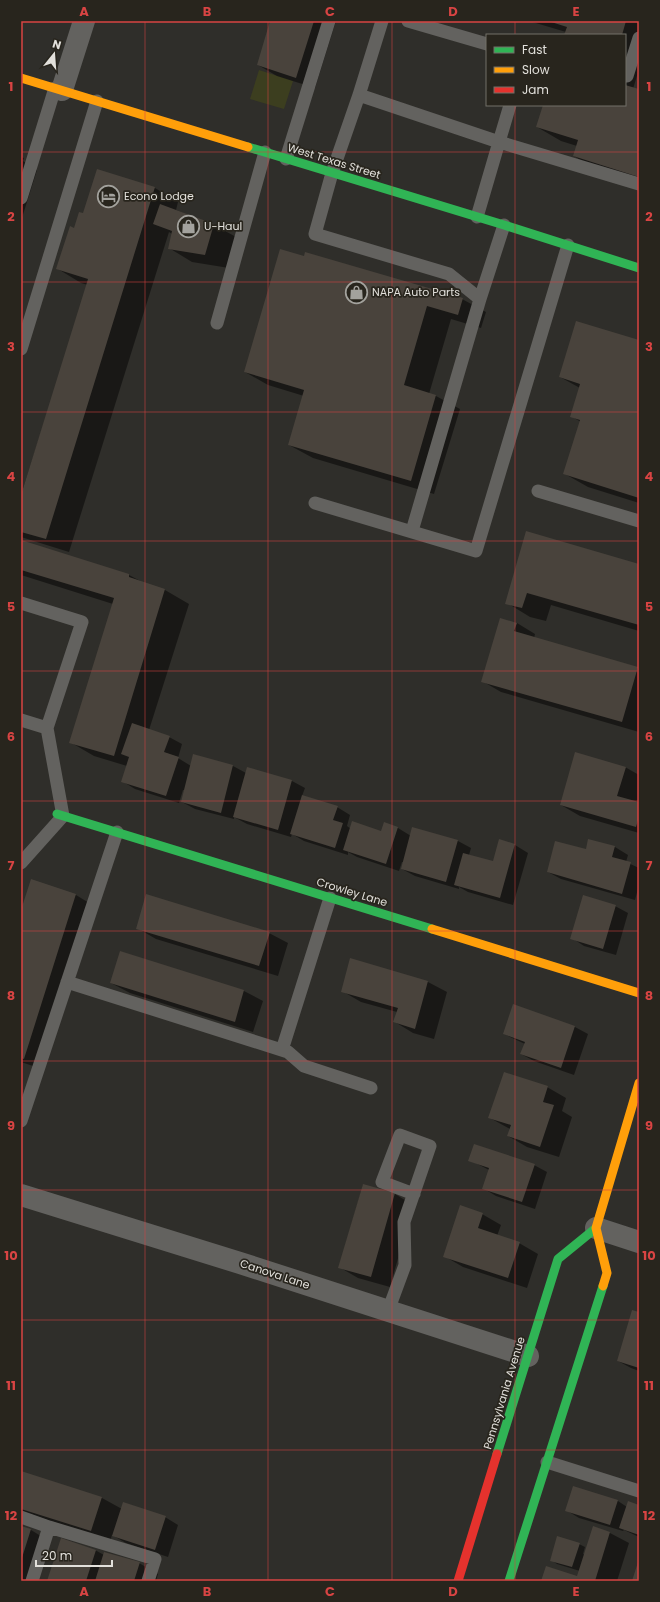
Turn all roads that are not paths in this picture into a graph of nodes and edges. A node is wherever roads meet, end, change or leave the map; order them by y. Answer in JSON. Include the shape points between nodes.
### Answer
{"nodes":[{"id":1,"x":84,"y":21,"type":"edge"},
{"id":2,"x":329,"y":21,"type":"edge"},
{"id":3,"x":382,"y":21,"type":"edge"},
{"id":4,"x":408,"y":21,"type":"edge"},
{"id":5,"x":639,"y":38,"type":"edge"},
{"id":6,"x":486,"y":44,"type":"edge"},
{"id":7,"x":627,"y":76,"type":"dead end"},
{"id":8,"x":21,"y":78,"type":"edge"},
{"id":9,"x":58,"y":89,"type":"junction"},
{"id":10,"x":359,"y":95,"type":"junction"},
{"id":11,"x":96,"y":101,"type":"junction"},
{"id":12,"x":510,"y":106,"type":"edge"},
{"id":13,"x":499,"y":142,"type":"junction"},
{"id":14,"x":265,"y":152,"type":"junction"},
{"id":15,"x":286,"y":159,"type":"junction"},
{"id":16,"x":332,"y":173,"type":"junction"},
{"id":17,"x":639,"y":184,"type":"edge"},
{"id":18,"x":21,"y":198,"type":"edge"},
{"id":19,"x":477,"y":217,"type":"junction"},
{"id":20,"x":504,"y":225,"type":"junction"},
{"id":21,"x":568,"y":246,"type":"junction"},
{"id":22,"x":639,"y":268,"type":"edge"},
{"id":23,"x":480,"y":299,"type":"junction"},
{"id":24,"x":27,"y":310,"type":"edge"},
{"id":25,"x":217,"y":323,"type":"dead end"},
{"id":26,"x":21,"y":349,"type":"edge"},
{"id":27,"x":538,"y":491,"type":"dead end"},
{"id":28,"x":315,"y":503,"type":"dead end"},
{"id":29,"x":639,"y":521,"type":"edge"},
{"id":30,"x":412,"y":531,"type":"junction"},
{"id":31,"x":21,"y":603,"type":"edge"},
{"id":32,"x":21,"y":720,"type":"edge"},
{"id":33,"x":47,"y":728,"type":"junction"},
{"id":34,"x":60,"y":815,"type":"junction"},
{"id":35,"x":117,"y":832,"type":"junction"},
{"id":36,"x":21,"y":862,"type":"edge"},
{"id":37,"x":330,"y":898,"type":"junction"},
{"id":38,"x":67,"y":982,"type":"junction"},
{"id":39,"x":639,"y":993,"type":"edge"},
{"id":40,"x":282,"y":1050,"type":"junction"},
{"id":41,"x":639,"y":1084,"type":"edge"},
{"id":42,"x":370,"y":1088,"type":"dead end"},
{"id":43,"x":21,"y":1121,"type":"edge"},
{"id":44,"x":414,"y":1194,"type":"junction"},
{"id":45,"x":21,"y":1195,"type":"edge"},
{"id":46,"x":596,"y":1228,"type":"junction"},
{"id":47,"x":639,"y":1242,"type":"edge"},
{"id":48,"x":388,"y":1311,"type":"junction"},
{"id":49,"x":528,"y":1356,"type":"junction"},
{"id":50,"x":547,"y":1462,"type":"junction"},
{"id":51,"x":639,"y":1491,"type":"edge"},
{"id":52,"x":21,"y":1517,"type":"edge"},
{"id":53,"x":49,"y":1526,"type":"junction"},
{"id":54,"x":32,"y":1581,"type":"edge"},
{"id":55,"x":148,"y":1581,"type":"edge"},
{"id":56,"x":458,"y":1581,"type":"edge"},
{"id":57,"x":509,"y":1581,"type":"edge"}],
"edges":[{"from":1,"to":9,"type":"street"},
{"from":2,"to":15,"type":"lane"},
{"from":3,"to":10,"type":"lane"},
{"from":4,"to":6,"type":"lane"},
{"from":5,"to":7,"type":"lane"},
{"from":8,"to":9,"type":"main road","name":"West Texas Street"},
{"from":9,"to":11,"type":"main road","name":"West Texas Street"},
{"from":9,"to":18,"type":"lane"},
{"from":10,"to":13,"type":"lane"},
{"from":10,"to":16,"type":"lane"},
{"from":11,"to":14,"type":"main road","name":"West Texas Street"},
{"from":11,"to":24,"type":"lane"},
{"from":12,"to":13,"type":"lane"},
{"from":13,"to":17,"type":"lane"},
{"from":13,"to":19,"type":"lane"},
{"from":14,"to":15,"type":"main road","name":"West Texas Street"},
{"from":14,"to":25,"type":"lane"},
{"from":15,"to":16,"type":"main road","name":"West Texas Street"},
{"from":16,"to":19,"type":"main road","name":"West Texas Street"},
{"from":16,"to":23,"type":"lane","via":[[315,234],[449,274]]},
{"from":19,"to":20,"type":"main road","name":"West Texas Street"},
{"from":20,"to":21,"type":"main road","name":"West Texas Street"},
{"from":20,"to":23,"type":"lane"},
{"from":21,"to":22,"type":"main road","name":"West Texas Street"},
{"from":21,"to":30,"type":"lane","via":[[476,551]]},
{"from":23,"to":30,"type":"lane"},
{"from":24,"to":26,"type":"lane"},
{"from":27,"to":29,"type":"lane"},
{"from":28,"to":30,"type":"lane"},
{"from":31,"to":33,"type":"lane","via":[[82,622]]},
{"from":32,"to":33,"type":"lane"},
{"from":33,"to":34,"type":"lane"},
{"from":34,"to":35,"type":"main road","name":"Crowley Lane"},
{"from":34,"to":36,"type":"lane"},
{"from":35,"to":37,"type":"main road","name":"Crowley Lane"},
{"from":35,"to":38,"type":"lane"},
{"from":37,"to":39,"type":"main road","name":"Crowley Lane"},
{"from":37,"to":40,"type":"lane"},
{"from":38,"to":40,"type":"lane"},
{"from":38,"to":43,"type":"lane"},
{"from":40,"to":42,"type":"lane","via":[[304,1066]]},
{"from":41,"to":46,"type":"main road"},
{"from":44,"to":44,"type":"lane","via":[[382,1182],[400,1135],[430,1146]]},
{"from":44,"to":48,"type":"lane","via":[[404,1222],[405,1265]]},
{"from":45,"to":48,"type":"street","name":"Canova Lane"},
{"from":46,"to":47,"type":"street"},
{"from":46,"to":49,"type":"main road","name":"Pennsylvania Avenue","via":[[558,1259]]},
{"from":46,"to":50,"type":"main road","via":[[607,1273]]},
{"from":48,"to":49,"type":"street","name":"Canova Lane"},
{"from":49,"to":56,"type":"main road","name":"Pennsylvania Avenue"},
{"from":50,"to":51,"type":"lane"},
{"from":50,"to":57,"type":"main road"},
{"from":52,"to":53,"type":"lane"},
{"from":53,"to":54,"type":"lane"},
{"from":53,"to":55,"type":"lane","via":[[155,1559]]}]}
